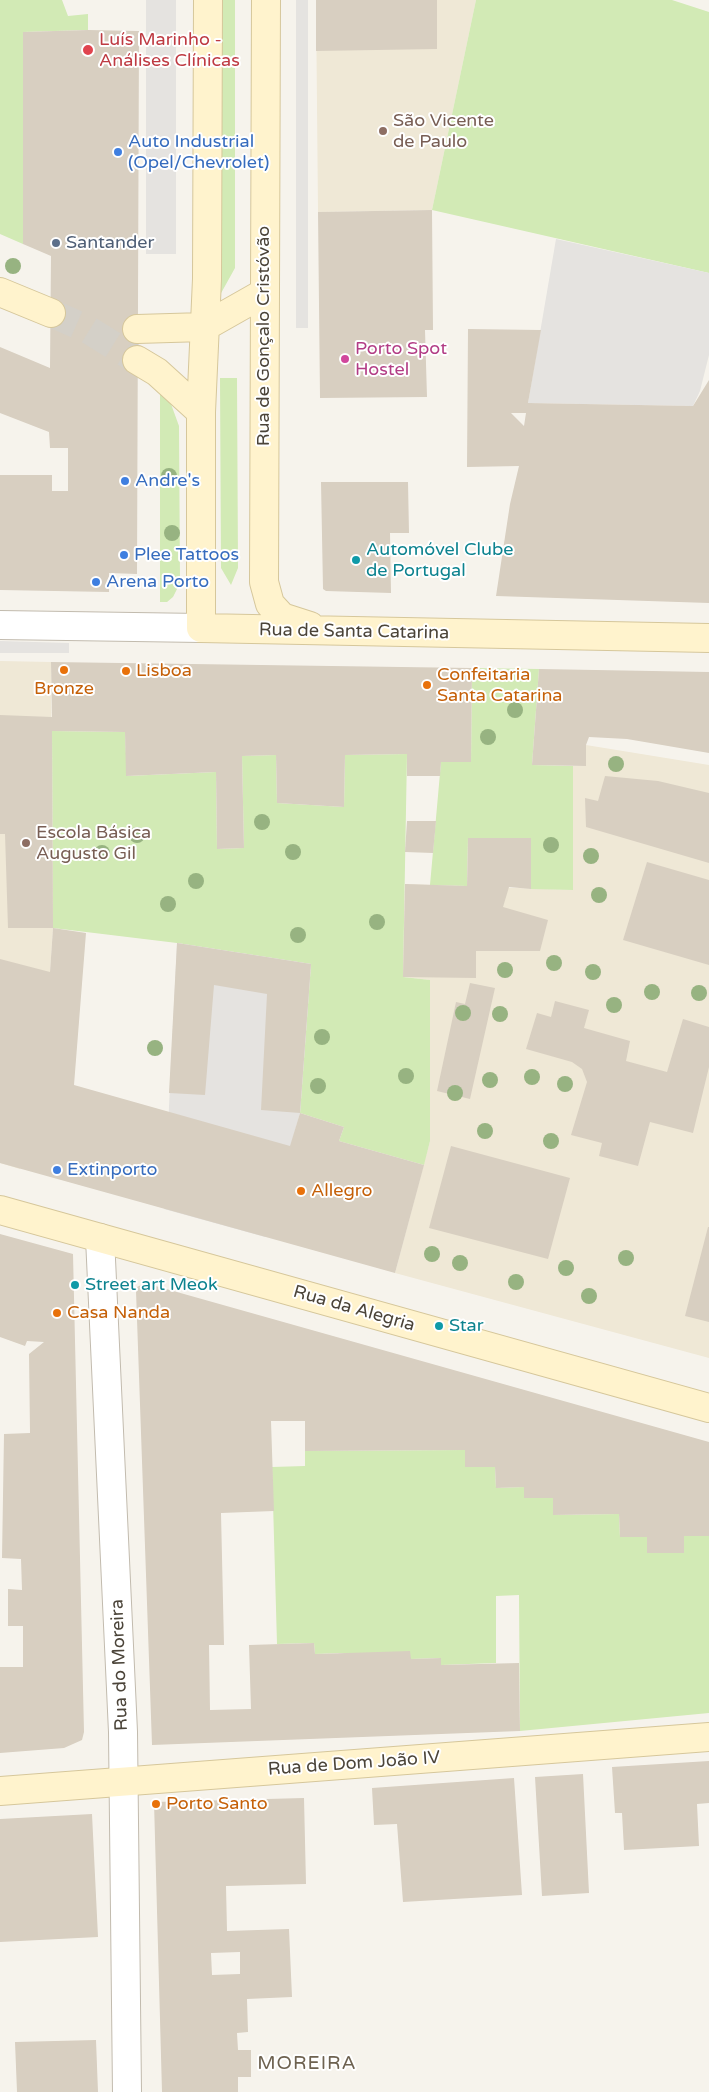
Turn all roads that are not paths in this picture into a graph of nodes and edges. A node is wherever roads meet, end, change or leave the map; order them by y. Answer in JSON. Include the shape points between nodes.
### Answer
{"nodes":[{"id":1,"x":208,"y":0,"type":"edge"},
{"id":2,"x":266,"y":0,"type":"edge"},
{"id":3,"x":0,"y":292,"type":"edge"},
{"id":4,"x":264,"y":293,"type":"junction"},
{"id":5,"x":51,"y":313,"type":"tunnel mouth"},
{"id":6,"x":204,"y":327,"type":"junction"},
{"id":7,"x":137,"y":329,"type":"tunnel mouth"},
{"id":8,"x":137,"y":360,"type":"tunnel mouth"},
{"id":9,"x":201,"y":412,"type":"junction"},
{"id":10,"x":0,"y":625,"type":"edge"},
{"id":11,"x":201,"y":628,"type":"junction"},
{"id":12,"x":330,"y":632,"type":"junction"},
{"id":13,"x":709,"y":638,"type":"edge"},
{"id":14,"x":0,"y":1210,"type":"edge"},
{"id":15,"x":100,"y":1238,"type":"junction"},
{"id":16,"x":709,"y":1408,"type":"edge"},
{"id":17,"x":709,"y":1737,"type":"edge"},
{"id":18,"x":124,"y":1781,"type":"junction"},
{"id":19,"x":0,"y":1791,"type":"edge"},
{"id":20,"x":127,"y":2092,"type":"edge"}],
"edges":[{"from":1,"to":6,"type":"main road"},
{"from":2,"to":4,"type":"main road","name":"Rua de Gonçalo Cristóvão"},
{"from":3,"to":5,"type":"main road"},
{"from":4,"to":6,"type":"main road"},
{"from":4,"to":12,"type":"main road","name":"Rua de Gonçalo Cristóvão","via":[[264,582],[270,604],[282,617]]},
{"from":6,"to":7,"type":"main road"},
{"from":6,"to":9,"type":"main road"},
{"from":8,"to":9,"type":"main road","via":[[157,372]]},
{"from":9,"to":11,"type":"main road"},
{"from":10,"to":11,"type":"street","name":"Rua de Santa Catarina"},
{"from":11,"to":12,"type":"main road","name":"Rua de Santa Catarina"},
{"from":12,"to":13,"type":"main road","name":"Rua de Santa Catarina"},
{"from":14,"to":15,"type":"main road","name":"Rua da Alegria"},
{"from":15,"to":16,"type":"main road","name":"Rua da Alegria"},
{"from":15,"to":18,"type":"street","name":"Rua do Moreira"},
{"from":17,"to":18,"type":"main road","name":"Rua de Dom João IV"},
{"from":18,"to":19,"type":"main road","name":"Rua de Dom João IV"},
{"from":18,"to":20,"type":"street","name":"Rua do Moreira"}]}
